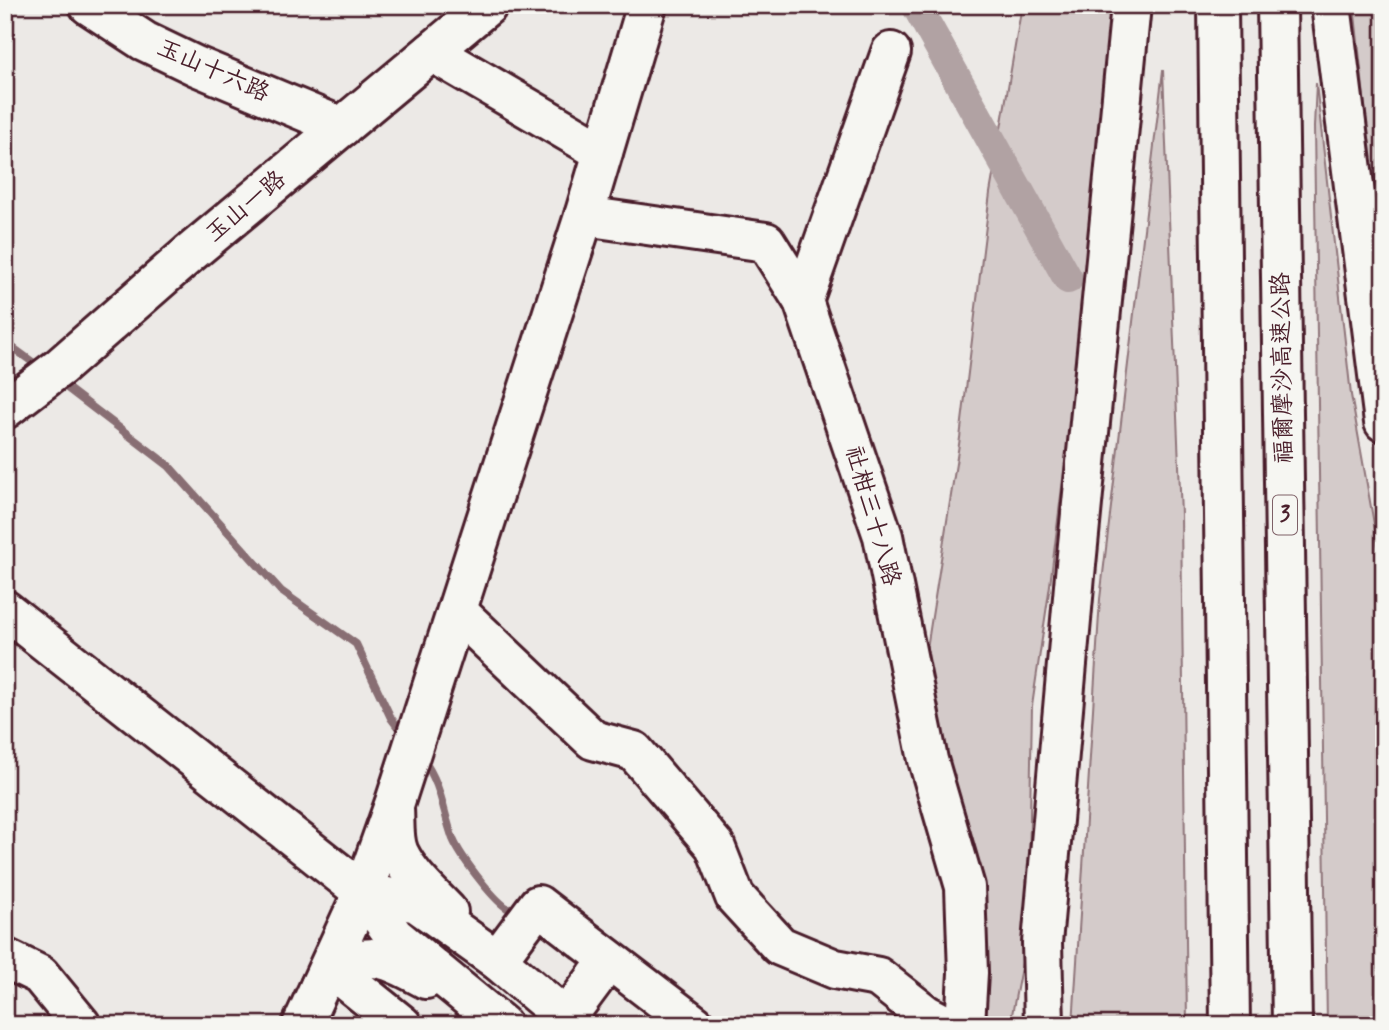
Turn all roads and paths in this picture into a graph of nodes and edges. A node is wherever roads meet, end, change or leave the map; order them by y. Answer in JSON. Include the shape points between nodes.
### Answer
{"nodes":[{"id":1,"x":89,"y":5,"type":"edge"},
{"id":2,"x":488,"y":5,"type":"edge"},
{"id":3,"x":647,"y":5,"type":"edge"},
{"id":4,"x":1131,"y":5,"type":"edge"},
{"id":5,"x":1218,"y":5,"type":"edge"},
{"id":6,"x":1278,"y":5,"type":"edge"},
{"id":7,"x":1331,"y":5,"type":"edge"},
{"id":8,"x":432,"y":52,"type":"junction"},
{"id":9,"x":891,"y":52,"type":"dead end"},
{"id":10,"x":342,"y":127,"type":"junction"},
{"id":11,"x":603,"y":152,"type":"junction"},
{"id":12,"x":584,"y":216,"type":"junction"},
{"id":13,"x":803,"y":301,"type":"junction"},
{"id":14,"x":5,"y":409,"type":"edge"},
{"id":15,"x":1384,"y":422,"type":"edge"},
{"id":16,"x":5,"y":610,"type":"edge"},
{"id":17,"x":458,"y":612,"type":"junction"},
{"id":18,"x":394,"y":805,"type":"junction"},
{"id":19,"x":363,"y":892,"type":"junction"},
{"id":20,"x":1042,"y":943,"type":"junction"},
{"id":21,"x":5,"y":958,"type":"edge"},
{"id":22,"x":497,"y":960,"type":"junction"},
{"id":23,"x":609,"y":960,"type":"junction"},
{"id":24,"x":328,"y":979,"type":"junction"},
{"id":25,"x":491,"y":1016,"type":"edge"},
{"id":26,"x":570,"y":1021,"type":"edge"},
{"id":27,"x":81,"y":1025,"type":"edge"},
{"id":28,"x":302,"y":1025,"type":"edge"},
{"id":29,"x":402,"y":1025,"type":"edge"},
{"id":30,"x":695,"y":1025,"type":"edge"},
{"id":31,"x":946,"y":1025,"type":"edge"},
{"id":32,"x":965,"y":1025,"type":"edge"},
{"id":33,"x":1023,"y":1025,"type":"edge"},
{"id":34,"x":1044,"y":1025,"type":"edge"},
{"id":35,"x":1230,"y":1025,"type":"edge"},
{"id":36,"x":1292,"y":1025,"type":"edge"}],
"edges":[{"from":1,"to":10,"type":"main road","name":"玉山十六路","via":[[144,41]]},
{"from":2,"to":8,"type":"main road","name":"玉山一路"},
{"from":3,"to":11,"type":"main road"},
{"from":4,"to":20,"type":"main road"},
{"from":5,"to":35,"type":"main road"},
{"from":6,"to":36,"type":"main road","name":"福爾摩沙高速公路","number":"3"},
{"from":7,"to":15,"type":"main road"},
{"from":8,"to":10,"type":"main road","name":"玉山一路"},
{"from":8,"to":11,"type":"main road"},
{"from":9,"to":13,"type":"main road"},
{"from":10,"to":14,"type":"main road","name":"玉山一路"},
{"from":11,"to":12,"type":"main road"},
{"from":12,"to":13,"type":"main road","name":"社柑三十八路","via":[[766,242]]},
{"from":12,"to":17,"type":"main road"},
{"from":13,"to":32,"type":"main road","name":"社柑三十八路","via":[[883,536],[928,760],[965,887]]},
{"from":16,"to":19,"type":"main road"},
{"from":17,"to":18,"type":"main road"},
{"from":17,"to":31,"type":"main road","via":[[593,740],[634,751],[715,846],[735,897],[780,946],[835,970],[878,977]]},
{"from":18,"to":19,"type":"main road"},
{"from":18,"to":22,"type":"main road","via":[[398,852],[419,883]]},
{"from":19,"to":22,"type":"main road","via":[[417,903]]},
{"from":19,"to":24,"type":"main road"},
{"from":19,"to":25,"type":"main road","via":[[394,936]]},
{"from":20,"to":33,"type":"main road"},
{"from":20,"to":34,"type":"main road"},
{"from":21,"to":27,"type":"main road","via":[[40,975]]},
{"from":22,"to":23,"type":"main road","via":[[538,905]]},
{"from":22,"to":26,"type":"main road"},
{"from":23,"to":26,"type":"main road"},
{"from":23,"to":30,"type":"main road"},
{"from":24,"to":25,"type":"main road","via":[[355,959],[378,957]]},
{"from":24,"to":28,"type":"main road"},
{"from":24,"to":29,"type":"main road"}]}
